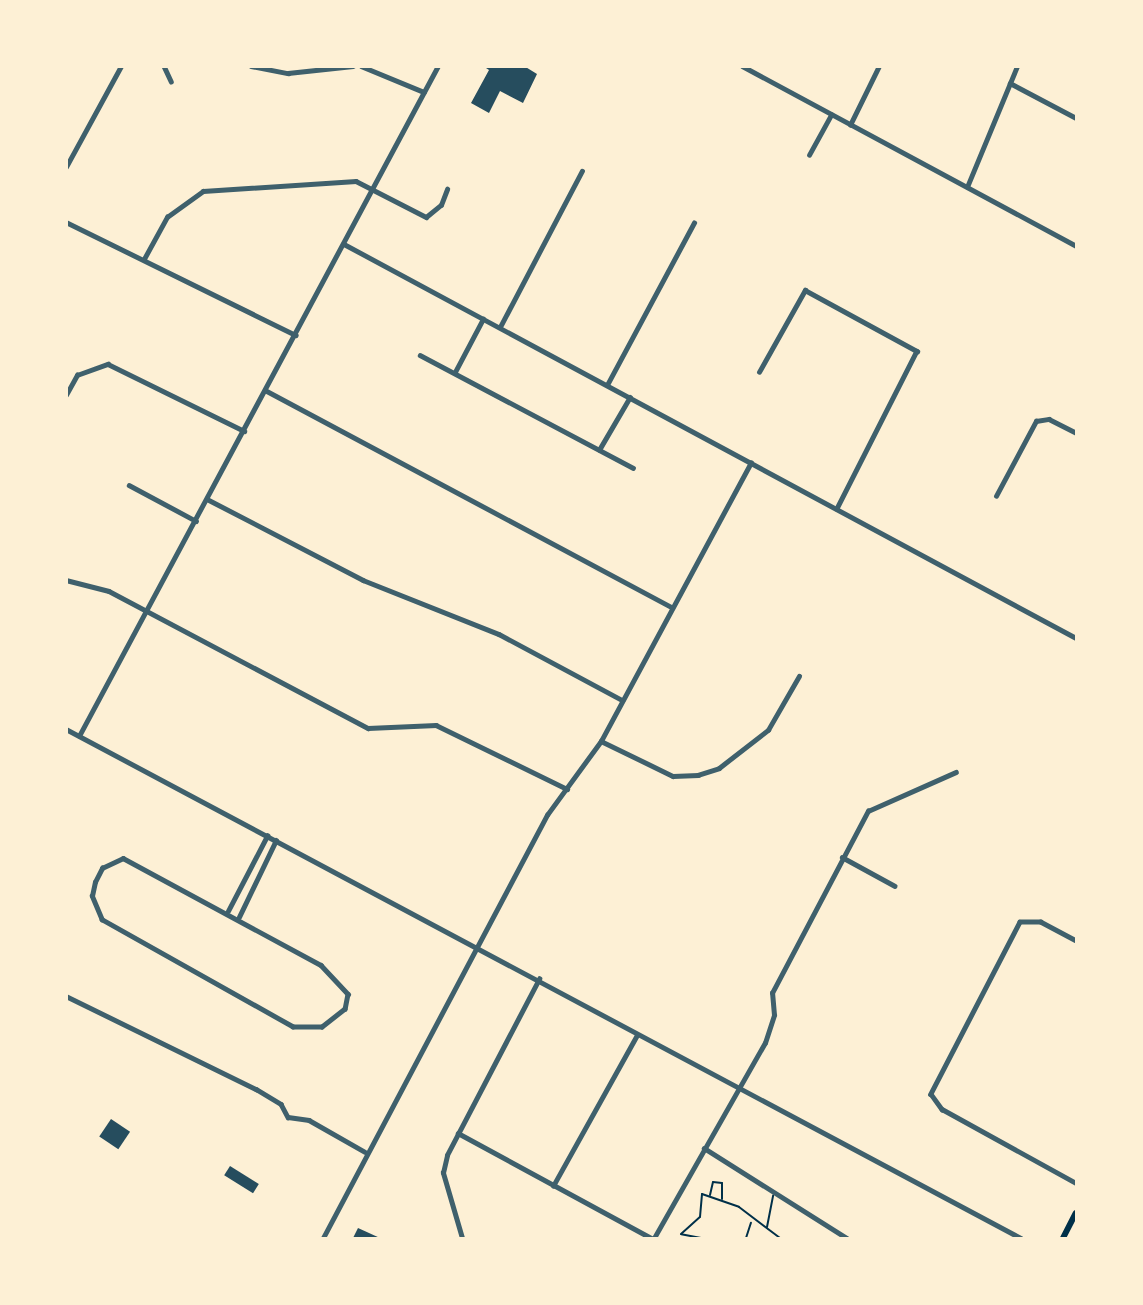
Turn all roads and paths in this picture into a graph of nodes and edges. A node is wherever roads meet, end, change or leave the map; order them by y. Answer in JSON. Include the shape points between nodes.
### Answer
{"nodes":[{"id":1,"x":121,"y":66,"type":"edge"},
{"id":2,"x":164,"y":66,"type":"edge"},
{"id":3,"x":251,"y":66,"type":"edge"},
{"id":4,"x":353,"y":66,"type":"edge"},
{"id":5,"x":361,"y":66,"type":"edge"},
{"id":6,"x":438,"y":66,"type":"edge"},
{"id":7,"x":879,"y":66,"type":"edge"},
{"id":8,"x":1017,"y":66,"type":"edge"},
{"id":9,"x":745,"y":67,"type":"edge"},
{"id":10,"x":171,"y":81,"type":"dead end"},
{"id":11,"x":1010,"y":83,"type":"junction"},
{"id":12,"x":424,"y":92,"type":"junction"},
{"id":13,"x":831,"y":115,"type":"junction"},
{"id":14,"x":1076,"y":118,"type":"edge"},
{"id":15,"x":850,"y":125,"type":"junction"},
{"id":16,"x":808,"y":155,"type":"dead end"},
{"id":17,"x":66,"y":167,"type":"edge"},
{"id":18,"x":582,"y":171,"type":"dead end"},
{"id":19,"x":967,"y":187,"type":"junction"},
{"id":20,"x":372,"y":189,"type":"junction"},
{"id":21,"x":447,"y":189,"type":"dead end"},
{"id":22,"x":66,"y":222,"type":"edge"},
{"id":23,"x":694,"y":223,"type":"dead end"},
{"id":24,"x":344,"y":244,"type":"junction"},
{"id":25,"x":1076,"y":246,"type":"edge"},
{"id":26,"x":144,"y":259,"type":"junction"},
{"id":27,"x":483,"y":319,"type":"junction"},
{"id":28,"x":500,"y":327,"type":"junction"},
{"id":29,"x":296,"y":335,"type":"junction"},
{"id":30,"x":421,"y":355,"type":"dead end"},
{"id":31,"x":455,"y":372,"type":"junction"},
{"id":32,"x":759,"y":372,"type":"dead end"},
{"id":33,"x":607,"y":385,"type":"junction"},
{"id":34,"x":265,"y":390,"type":"junction"},
{"id":35,"x":66,"y":395,"type":"edge"},
{"id":36,"x":630,"y":397,"type":"junction"},
{"id":37,"x":244,"y":431,"type":"junction"},
{"id":38,"x":1076,"y":433,"type":"edge"},
{"id":39,"x":599,"y":450,"type":"junction"},
{"id":40,"x":751,"y":463,"type":"junction"},
{"id":41,"x":633,"y":468,"type":"dead end"},
{"id":42,"x":128,"y":485,"type":"dead end"},
{"id":43,"x":996,"y":496,"type":"dead end"},
{"id":44,"x":207,"y":499,"type":"junction"},
{"id":45,"x":837,"y":509,"type":"junction"},
{"id":46,"x":196,"y":521,"type":"junction"},
{"id":47,"x":66,"y":580,"type":"edge"},
{"id":48,"x":671,"y":607,"type":"junction"},
{"id":49,"x":147,"y":611,"type":"junction"},
{"id":50,"x":1076,"y":635,"type":"edge"},
{"id":51,"x":799,"y":676,"type":"dead end"},
{"id":52,"x":622,"y":700,"type":"junction"},
{"id":53,"x":66,"y":729,"type":"edge"},
{"id":54,"x":79,"y":736,"type":"junction"},
{"id":55,"x":601,"y":741,"type":"junction"},
{"id":56,"x":956,"y":772,"type":"dead end"},
{"id":57,"x":567,"y":789,"type":"junction"},
{"id":58,"x":267,"y":835,"type":"junction"},
{"id":59,"x":276,"y":840,"type":"junction"},
{"id":60,"x":842,"y":857,"type":"junction"},
{"id":61,"x":895,"y":886,"type":"dead end"},
{"id":62,"x":228,"y":911,"type":"junction"},
{"id":63,"x":239,"y":917,"type":"junction"},
{"id":64,"x":1076,"y":941,"type":"edge"},
{"id":65,"x":477,"y":949,"type":"junction"},
{"id":66,"x":539,"y":979,"type":"junction"},
{"id":67,"x":66,"y":996,"type":"edge"},
{"id":68,"x":636,"y":1037,"type":"junction"},
{"id":69,"x":736,"y":1089,"type":"junction"},
{"id":70,"x":458,"y":1133,"type":"junction"},
{"id":71,"x":704,"y":1149,"type":"junction"},
{"id":72,"x":365,"y":1152,"type":"junction"},
{"id":73,"x":1076,"y":1183,"type":"edge"},
{"id":74,"x":553,"y":1186,"type":"junction"},
{"id":75,"x":775,"y":1192,"type":"junction"},
{"id":76,"x":710,"y":1196,"type":"junction"},
{"id":77,"x":722,"y":1199,"type":"junction"},
{"id":78,"x":1076,"y":1213,"type":"edge"},
{"id":79,"x":751,"y":1222,"type":"junction"},
{"id":80,"x":766,"y":1227,"type":"junction"},
{"id":81,"x":323,"y":1238,"type":"edge"},
{"id":82,"x":462,"y":1238,"type":"edge"},
{"id":83,"x":653,"y":1238,"type":"edge"},
{"id":84,"x":701,"y":1238,"type":"edge"},
{"id":85,"x":746,"y":1238,"type":"edge"},
{"id":86,"x":780,"y":1238,"type":"edge"},
{"id":87,"x":848,"y":1238,"type":"edge"},
{"id":88,"x":1021,"y":1238,"type":"edge"},
{"id":89,"x":1063,"y":1238,"type":"edge"}],
"edges":[{"from":1,"to":17,"type":"street"},
{"from":2,"to":10,"type":"street"},
{"from":3,"to":4,"type":"street","via":[[288,73]]},
{"from":5,"to":12,"type":"street"},
{"from":6,"to":12,"type":"street"},
{"from":7,"to":15,"type":"street"},
{"from":8,"to":11,"type":"street"},
{"from":9,"to":13,"type":"street"},
{"from":11,"to":14,"type":"street"},
{"from":11,"to":19,"type":"street"},
{"from":12,"to":20,"type":"street"},
{"from":13,"to":15,"type":"street"},
{"from":13,"to":16,"type":"street"},
{"from":15,"to":19,"type":"street"},
{"from":18,"to":28,"type":"street"},
{"from":19,"to":25,"type":"street"},
{"from":20,"to":21,"type":"street","via":[[426,217],[441,205]]},
{"from":20,"to":24,"type":"street"},
{"from":20,"to":26,"type":"street","via":[[336,179],[203,191],[167,217]]},
{"from":22,"to":26,"type":"street"},
{"from":23,"to":33,"type":"street"},
{"from":24,"to":27,"type":"street"},
{"from":24,"to":29,"type":"street"},
{"from":26,"to":29,"type":"street"},
{"from":27,"to":28,"type":"street"},
{"from":27,"to":31,"type":"street"},
{"from":28,"to":33,"type":"street"},
{"from":29,"to":34,"type":"street"},
{"from":30,"to":31,"type":"street"},
{"from":31,"to":39,"type":"street"},
{"from":32,"to":45,"type":"street","via":[[805,290],[917,351]]},
{"from":33,"to":36,"type":"street"},
{"from":34,"to":37,"type":"street"},
{"from":34,"to":48,"type":"street"},
{"from":35,"to":37,"type":"street","via":[[77,375],[108,364]]},
{"from":36,"to":39,"type":"street"},
{"from":36,"to":40,"type":"street"},
{"from":37,"to":44,"type":"street"},
{"from":38,"to":43,"type":"street","via":[[1049,419],[1037,421]]},
{"from":39,"to":41,"type":"street"},
{"from":40,"to":45,"type":"street"},
{"from":40,"to":48,"type":"street"},
{"from":42,"to":46,"type":"street"},
{"from":44,"to":46,"type":"street"},
{"from":44,"to":52,"type":"street","via":[[363,580],[499,634]]},
{"from":45,"to":50,"type":"street"},
{"from":46,"to":49,"type":"street"},
{"from":47,"to":49,"type":"street"},
{"from":48,"to":52,"type":"street"},
{"from":49,"to":54,"type":"street"},
{"from":49,"to":57,"type":"street","via":[[368,728],[436,725]]},
{"from":51,"to":55,"type":"street","via":[[768,730],[719,768],[698,775],[673,776]]},
{"from":52,"to":55,"type":"street"},
{"from":53,"to":54,"type":"street"},
{"from":54,"to":58,"type":"street"},
{"from":55,"to":57,"type":"street"},
{"from":56,"to":60,"type":"street","via":[[868,811]]},
{"from":57,"to":65,"type":"street"},
{"from":58,"to":59,"type":"street"},
{"from":58,"to":62,"type":"street"},
{"from":59,"to":63,"type":"street"},
{"from":59,"to":65,"type":"street"},
{"from":60,"to":61,"type":"street"},
{"from":60,"to":69,"type":"street","via":[[772,993],[774,1015],[765,1043]]},
{"from":62,"to":63,"type":"street"},
{"from":62,"to":63,"type":"street","via":[[123,858],[102,868],[92,896],[102,920],[293,1027],[322,1027],[345,1009],[348,994],[336,976]]},
{"from":64,"to":73,"type":"street","via":[[1041,922],[1020,922],[931,1094],[942,1109]]},
{"from":65,"to":66,"type":"street"},
{"from":65,"to":72,"type":"street"},
{"from":66,"to":68,"type":"street"},
{"from":66,"to":70,"type":"street"},
{"from":67,"to":72,"type":"street","via":[[256,1088],[281,1104],[288,1117],[309,1120]]},
{"from":68,"to":69,"type":"street"},
{"from":68,"to":74,"type":"street"},
{"from":69,"to":71,"type":"street"},
{"from":69,"to":88,"type":"street"},
{"from":70,"to":74,"type":"street"},
{"from":70,"to":82,"type":"street","via":[[443,1173]]},
{"from":71,"to":75,"type":"street"},
{"from":71,"to":83,"type":"street"},
{"from":72,"to":81,"type":"street"},
{"from":74,"to":83,"type":"street"},
{"from":75,"to":80,"type":"path"},
{"from":75,"to":87,"type":"street"},
{"from":76,"to":77,"type":"path"},
{"from":76,"to":77,"type":"path","via":[[715,1181],[722,1183]]},
{"from":76,"to":84,"type":"path","via":[[702,1194],[697,1223],[682,1229],[683,1237]]},
{"from":77,"to":79,"type":"path"},
{"from":78,"to":89,"type":"main road"},
{"from":79,"to":80,"type":"path"},
{"from":79,"to":85,"type":"path"},
{"from":80,"to":86,"type":"path"}]}
